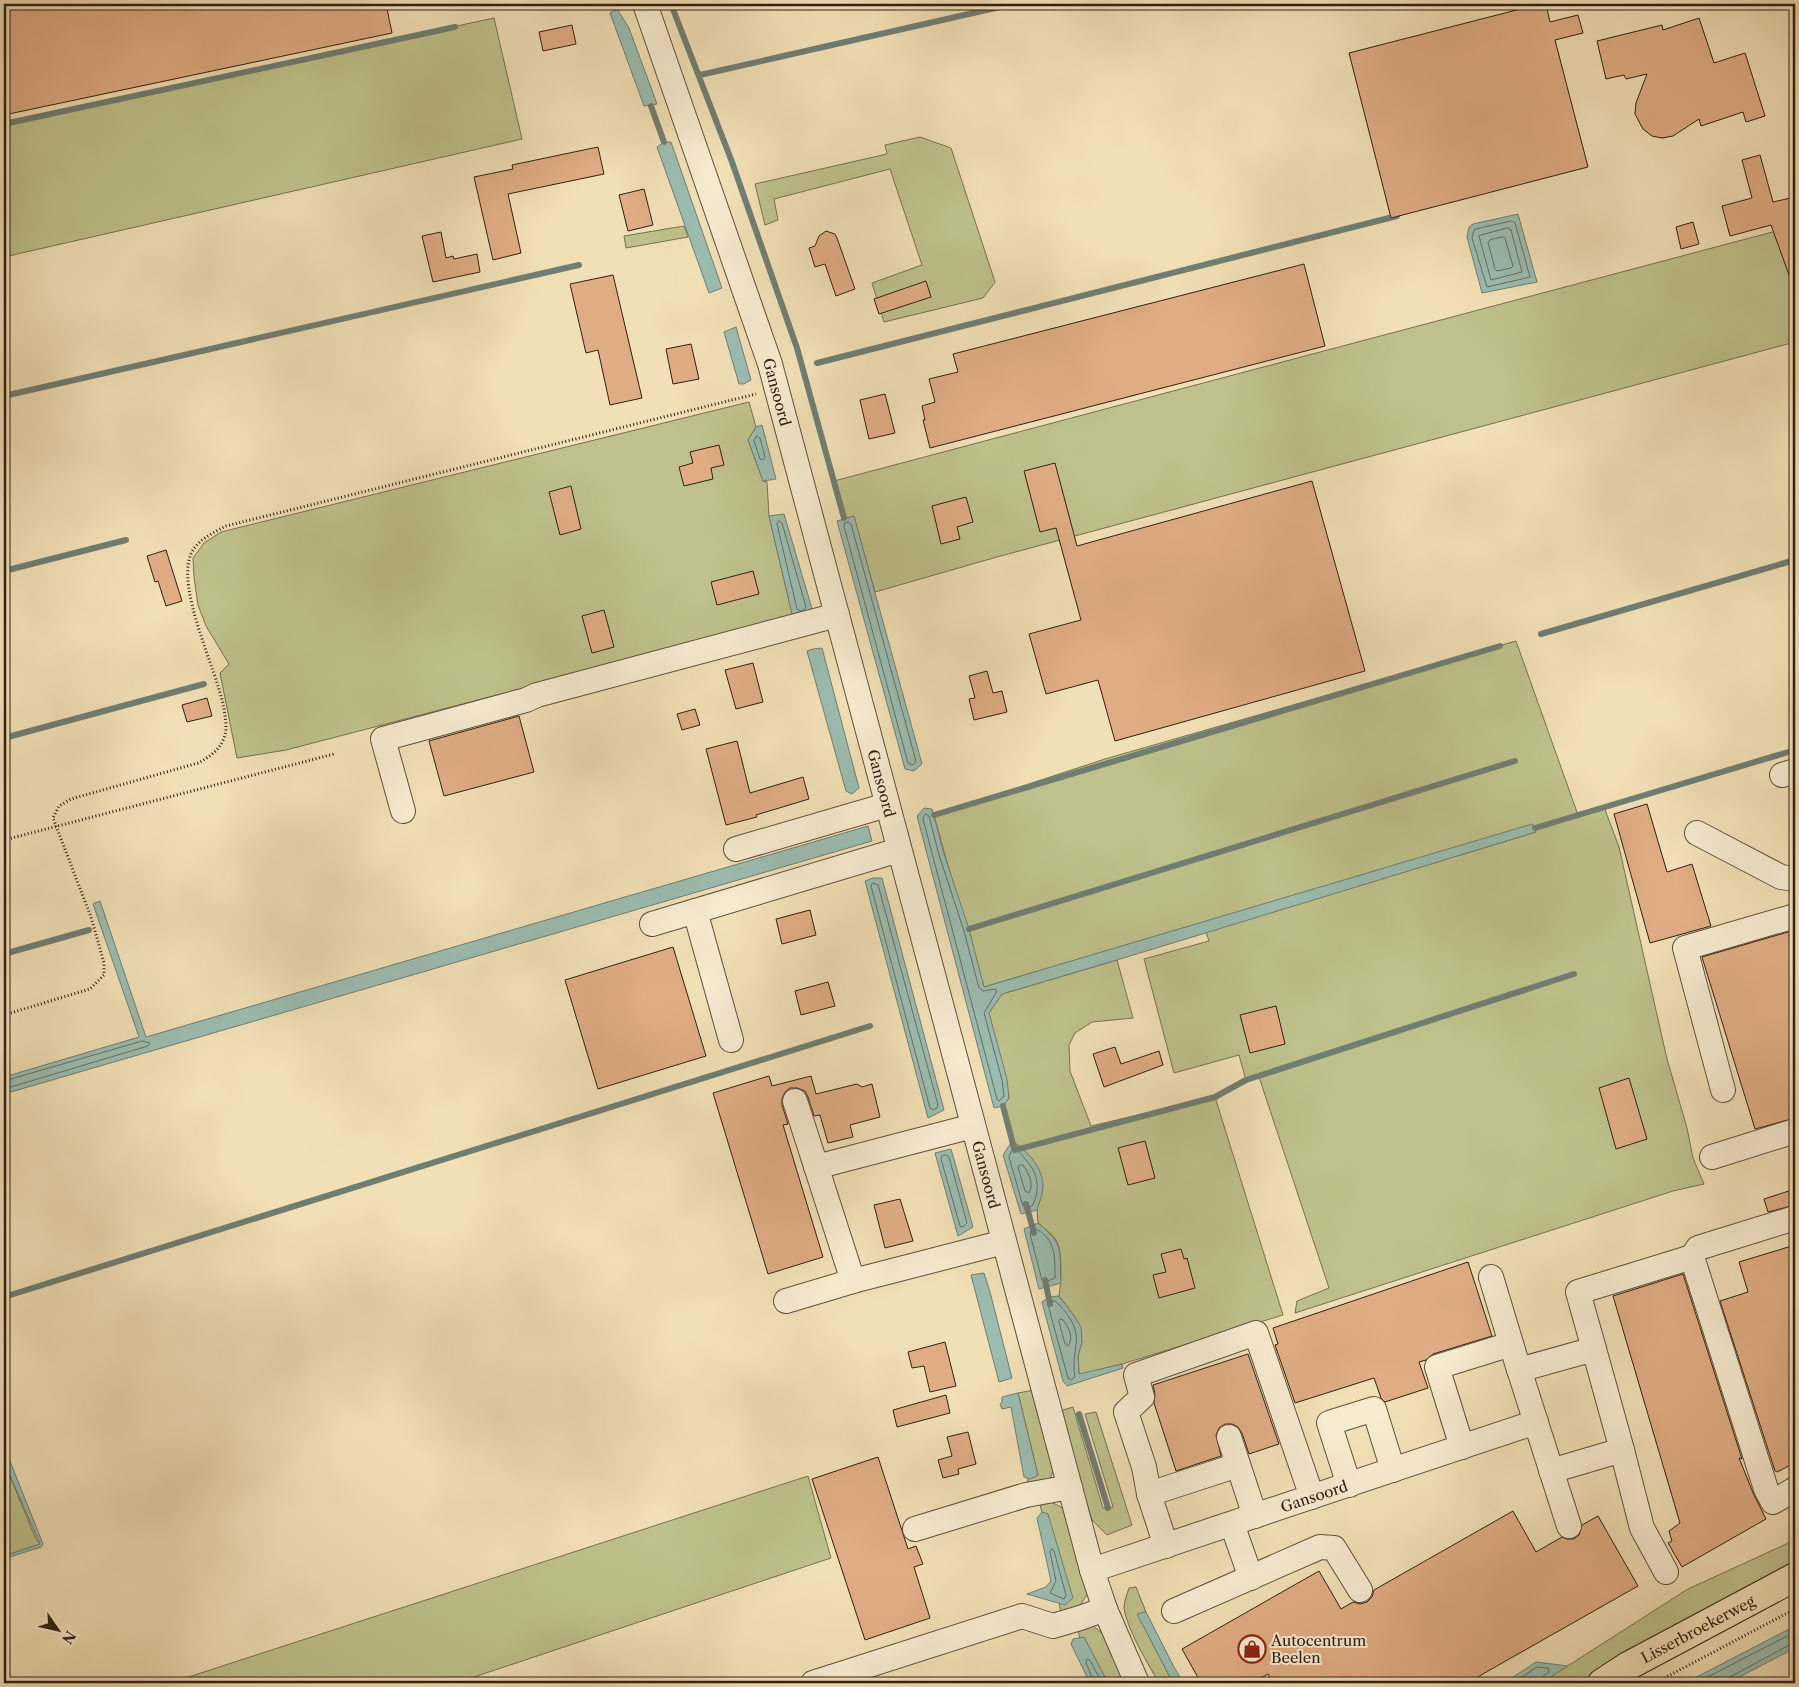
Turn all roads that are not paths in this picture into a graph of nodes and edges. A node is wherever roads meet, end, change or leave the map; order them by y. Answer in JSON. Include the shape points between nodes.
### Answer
{"nodes":[{"id":1,"x":645,"y":4,"type":"edge"},
{"id":2,"x":836,"y":615,"type":"junction"},
{"id":3,"x":887,"y":806,"type":"junction"},
{"id":4,"x":403,"y":811,"type":"dead end"},
{"id":5,"x":1697,"y":833,"type":"dead end"},
{"id":6,"x":736,"y":849,"type":"dead end"},
{"id":7,"x":899,"y":850,"type":"junction"},
{"id":8,"x":1795,"y":879,"type":"edge"},
{"id":9,"x":695,"y":911,"type":"junction"},
{"id":10,"x":1795,"y":916,"type":"edge"},
{"id":11,"x":652,"y":924,"type":"dead end"},
{"id":12,"x":731,"y":1040,"type":"dead end"},
{"id":13,"x":1723,"y":1090,"type":"dead end"},
{"id":14,"x":795,"y":1101,"type":"dead end"},
{"id":15,"x":973,"y":1126,"type":"junction"},
{"id":16,"x":1795,"y":1131,"type":"edge"},
{"id":17,"x":1712,"y":1157,"type":"dead end"},
{"id":18,"x":816,"y":1167,"type":"junction"},
{"id":19,"x":1795,"y":1218,"type":"edge"},
{"id":20,"x":1004,"y":1242,"type":"junction"},
{"id":21,"x":1692,"y":1257,"type":"junction"},
{"id":22,"x":1491,"y":1276,"type":"dead end"},
{"id":23,"x":853,"y":1281,"type":"junction"},
{"id":24,"x":786,"y":1302,"type":"dead end"},
{"id":25,"x":1594,"y":1349,"type":"junction"},
{"id":26,"x":1515,"y":1358,"type":"junction"},
{"id":27,"x":1536,"y":1422,"type":"junction"},
{"id":28,"x":1229,"y":1437,"type":"dead end"},
{"id":29,"x":1462,"y":1447,"type":"junction"},
{"id":30,"x":1622,"y":1450,"type":"junction"},
{"id":31,"x":1238,"y":1465,"type":"junction"},
{"id":32,"x":1393,"y":1470,"type":"junction"},
{"id":33,"x":1554,"y":1477,"type":"junction"},
{"id":34,"x":1349,"y":1485,"type":"junction"},
{"id":35,"x":1070,"y":1487,"type":"junction"},
{"id":36,"x":1795,"y":1489,"type":"edge"},
{"id":37,"x":1149,"y":1494,"type":"junction"},
{"id":38,"x":1312,"y":1497,"type":"junction"},
{"id":39,"x":1255,"y":1516,"type":"junction"},
{"id":40,"x":1232,"y":1524,"type":"junction"},
{"id":41,"x":1569,"y":1526,"type":"dead end"},
{"id":42,"x":914,"y":1528,"type":"dead end"},
{"id":43,"x":1166,"y":1546,"type":"junction"},
{"id":44,"x":1092,"y":1570,"type":"junction"},
{"id":45,"x":1666,"y":1572,"type":"dead end"},
{"id":46,"x":1795,"y":1577,"type":"edge"},
{"id":47,"x":1251,"y":1578,"type":"junction"},
{"id":48,"x":1360,"y":1590,"type":"dead end"},
{"id":49,"x":1105,"y":1609,"type":"junction"},
{"id":50,"x":1174,"y":1611,"type":"dead end"},
{"id":51,"x":813,"y":1683,"type":"edge"},
{"id":52,"x":1138,"y":1683,"type":"edge"},
{"id":53,"x":1602,"y":1683,"type":"edge"}],
"edges":[{"from":1,"to":2,"type":"street","name":"Gansoord","via":[[766,354]]},
{"from":2,"to":3,"type":"street","name":"Gansoord"},
{"from":2,"to":4,"type":"street","via":[[384,739]]},
{"from":3,"to":6,"type":"street"},
{"from":3,"to":7,"type":"street","name":"Gansoord"},
{"from":5,"to":8,"type":"street","via":[[1781,877]]},
{"from":7,"to":9,"type":"street"},
{"from":7,"to":15,"type":"street","name":"Gansoord"},
{"from":9,"to":11,"type":"street"},
{"from":9,"to":12,"type":"street"},
{"from":10,"to":13,"type":"street","via":[[1685,948]]},
{"from":14,"to":18,"type":"street"},
{"from":15,"to":18,"type":"street"},
{"from":15,"to":20,"type":"street","name":"Gansoord"},
{"from":16,"to":17,"type":"street"},
{"from":18,"to":23,"type":"street"},
{"from":19,"to":21,"type":"street","via":[[1698,1248]]},
{"from":20,"to":23,"type":"street"},
{"from":20,"to":35,"type":"street","name":"Gansoord"},
{"from":21,"to":25,"type":"street","via":[[1578,1292]]},
{"from":21,"to":36,"type":"street","via":[[1766,1489],[1773,1502]]},
{"from":22,"to":26,"type":"street"},
{"from":23,"to":24,"type":"street"},
{"from":25,"to":26,"type":"street"},
{"from":25,"to":30,"type":"street"},
{"from":26,"to":27,"type":"street"},
{"from":26,"to":29,"type":"street","via":[[1437,1368]]},
{"from":27,"to":29,"type":"street","name":"Gansoord"},
{"from":27,"to":33,"type":"street"},
{"from":28,"to":31,"type":"street"},
{"from":29,"to":32,"type":"street","name":"Gansoord"},
{"from":30,"to":33,"type":"street"},
{"from":30,"to":45,"type":"street","via":[[1642,1528]]},
{"from":31,"to":37,"type":"street"},
{"from":31,"to":39,"type":"street"},
{"from":32,"to":34,"type":"street","name":"Gansoord"},
{"from":32,"to":34,"type":"street","via":[[1374,1409],[1329,1423]]},
{"from":33,"to":41,"type":"street"},
{"from":34,"to":38,"type":"street","name":"Gansoord"},
{"from":35,"to":42,"type":"street","via":[[1026,1495]]},
{"from":35,"to":44,"type":"street","name":"Gansoord"},
{"from":37,"to":38,"type":"street","via":[[1126,1412],[1142,1396],[1136,1374],[1256,1333]]},
{"from":37,"to":43,"type":"street"},
{"from":38,"to":39,"type":"street","name":"Gansoord"},
{"from":39,"to":40,"type":"street","name":"Gansoord"},
{"from":40,"to":43,"type":"street","name":"Gansoord"},
{"from":40,"to":47,"type":"street"},
{"from":43,"to":44,"type":"street","name":"Gansoord"},
{"from":44,"to":49,"type":"street","name":"Gansoord"},
{"from":46,"to":53,"type":"main road","name":"Lisserbroekerweg"},
{"from":47,"to":48,"type":"street","via":[[1320,1547],[1334,1548]]},
{"from":47,"to":50,"type":"street"},
{"from":49,"to":51,"type":"street","via":[[1053,1626],[1022,1616]]},
{"from":49,"to":52,"type":"street","name":"Gansoord"}]}
